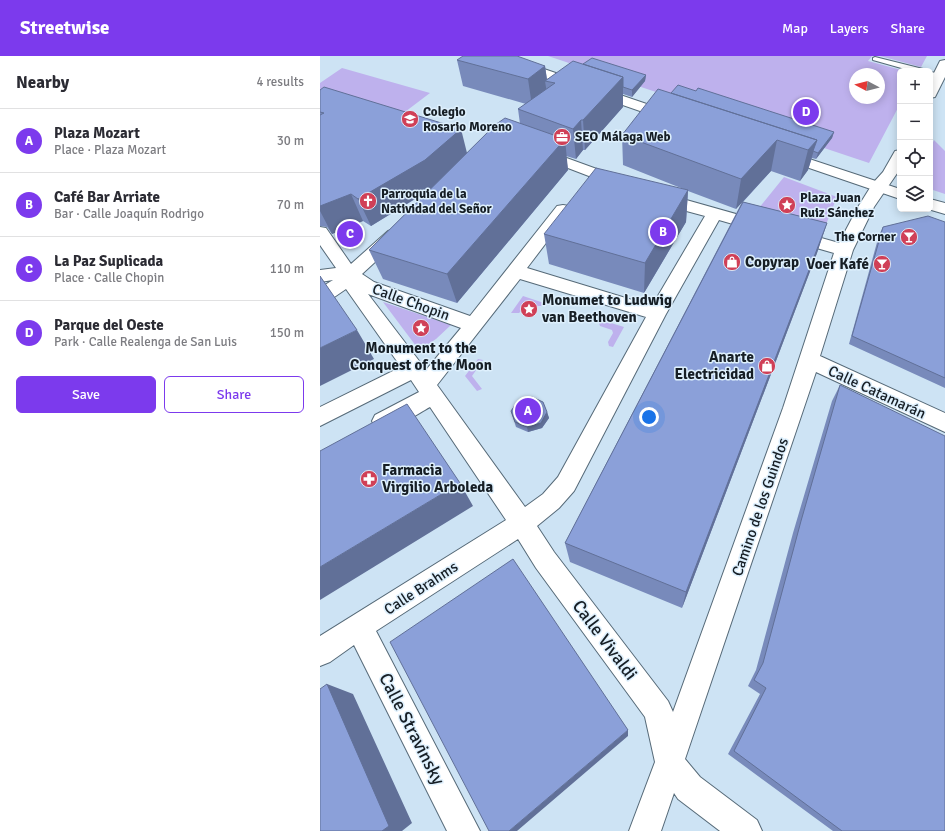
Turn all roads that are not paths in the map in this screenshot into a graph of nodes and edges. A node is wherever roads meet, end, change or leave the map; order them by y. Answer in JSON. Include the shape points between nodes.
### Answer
{"nodes":[{"id":1,"x":494,"y":56,"type":"edge"},
{"id":2,"x":875,"y":59,"type":"dead end"},
{"id":3,"x":945,"y":64,"type":"edge"},
{"id":4,"x":909,"y":68,"type":"edge"},
{"id":5,"x":936,"y":82,"type":"edge"},
{"id":6,"x":573,"y":83,"type":"junction"},
{"id":7,"x":560,"y":94,"type":"edge"},
{"id":8,"x":684,"y":122,"type":"edge"},
{"id":9,"x":528,"y":148,"type":"edge"},
{"id":10,"x":772,"y":151,"type":"edge"},
{"id":11,"x":897,"y":160,"type":"edge"},
{"id":12,"x":584,"y":184,"type":"junction"},
{"id":13,"x":890,"y":190,"type":"edge"},
{"id":14,"x":933,"y":205,"type":"edge"},
{"id":15,"x":945,"y":209,"type":"edge"},
{"id":16,"x":714,"y":214,"type":"junction"},
{"id":17,"x":402,"y":227,"type":"edge"},
{"id":18,"x":320,"y":232,"type":"edge"},
{"id":19,"x":844,"y":250,"type":"junction"},
{"id":20,"x":515,"y":271,"type":"junction"},
{"id":21,"x":350,"y":275,"type":"junction"},
{"id":22,"x":320,"y":276,"type":"edge"},
{"id":23,"x":320,"y":297,"type":"edge"},
{"id":24,"x":657,"y":314,"type":"junction"},
{"id":25,"x":474,"y":325,"type":"junction"},
{"id":26,"x":809,"y":360,"type":"junction"},
{"id":27,"x":424,"y":384,"type":"junction"},
{"id":28,"x":320,"y":417,"type":"edge"},
{"id":29,"x":945,"y":423,"type":"edge"},
{"id":30,"x":366,"y":430,"type":"edge"},
{"id":31,"x":522,"y":523,"type":"junction"},
{"id":32,"x":359,"y":627,"type":"junction"},
{"id":33,"x":320,"y":652,"type":"edge"},
{"id":34,"x":670,"y":764,"type":"junction"},
{"id":35,"x":461,"y":830,"type":"edge"},
{"id":36,"x":645,"y":831,"type":"edge"},
{"id":37,"x":746,"y":831,"type":"edge"}],
"edges":[{"from":1,"to":6,"type":"street"},
{"from":2,"to":4,"type":"lane"},
{"from":3,"to":5,"type":"street"},
{"from":6,"to":7,"type":"street"},
{"from":6,"to":8,"type":"street"},
{"from":9,"to":12,"type":"street"},
{"from":10,"to":13,"type":"street"},
{"from":11,"to":13,"type":"street","name":"Camino de los Guindos","via":[[890,174]]},
{"from":12,"to":16,"type":"street","via":[[642,191]]},
{"from":12,"to":20,"type":"street"},
{"from":13,"to":19,"type":"street","name":"Camino de los Guindos","via":[[866,207]]},
{"from":14,"to":15,"type":"street"},
{"from":16,"to":19,"type":"street"},
{"from":16,"to":24,"type":"street"},
{"from":17,"to":21,"type":"street"},
{"from":18,"to":21,"type":"street","name":"Calle Chopin"},
{"from":19,"to":26,"type":"street","name":"Camino de los Guindos"},
{"from":20,"to":24,"type":"street"},
{"from":20,"to":25,"type":"street"},
{"from":21,"to":22,"type":"street"},
{"from":21,"to":23,"type":"street"},
{"from":21,"to":25,"type":"street","name":"Calle Chopin","via":[[368,288]]},
{"from":21,"to":27,"type":"street","name":"Calle Chopin","via":[[357,292]]},
{"from":24,"to":31,"type":"street","name":"Calle Brahms","via":[[566,484],[551,502]]},
{"from":25,"to":27,"type":"street"},
{"from":26,"to":29,"type":"street","name":"Calle Catamarán"},
{"from":26,"to":34,"type":"street","name":"Camino de los Guindos"},
{"from":27,"to":28,"type":"street"},
{"from":27,"to":30,"type":"street"},
{"from":27,"to":31,"type":"street","name":"Calle Chopin"},
{"from":31,"to":32,"type":"street","name":"Calle Brahms"},
{"from":31,"to":34,"type":"street","name":"Calle Vivaldi","via":[[545,560],[658,711]]},
{"from":32,"to":33,"type":"street","name":"Calle Brahms"},
{"from":32,"to":35,"type":"street","name":"Calle Stravinsky"},
{"from":34,"to":36,"type":"street","name":"Camino de los Guindos"},
{"from":34,"to":37,"type":"street","via":[[689,788]]}]}
